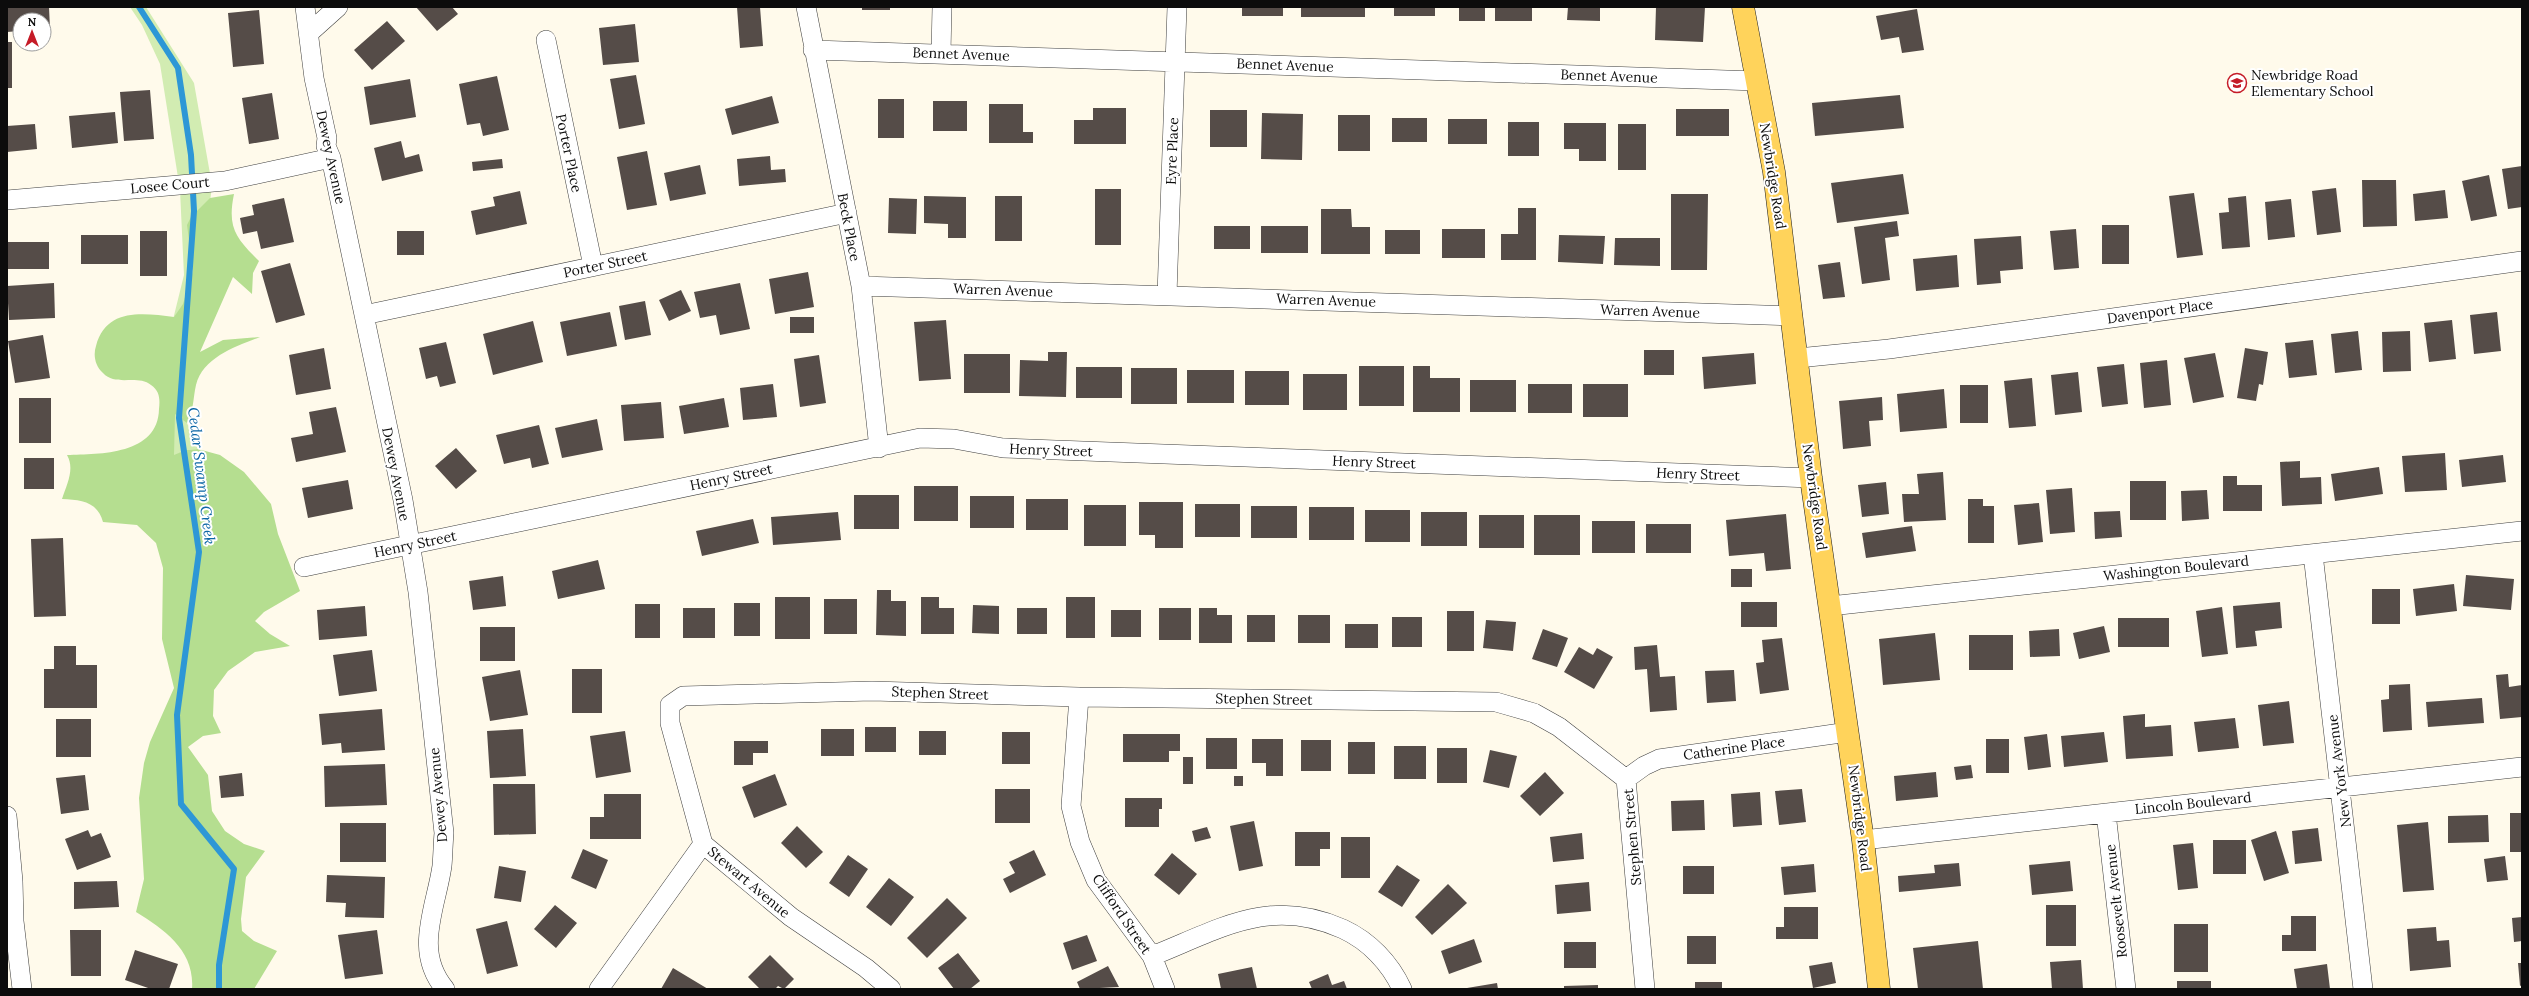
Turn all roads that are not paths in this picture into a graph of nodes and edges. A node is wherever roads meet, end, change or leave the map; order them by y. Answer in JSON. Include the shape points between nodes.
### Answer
{"nodes":[{"id":1,"x":305,"y":7,"type":"edge"},
{"id":2,"x":338,"y":7,"type":"edge"},
{"id":3,"x":806,"y":7,"type":"edge"},
{"id":4,"x":942,"y":7,"type":"edge"},
{"id":5,"x":1177,"y":7,"type":"edge"},
{"id":6,"x":1744,"y":7,"type":"edge"},
{"id":7,"x":309,"y":33,"type":"junction"},
{"id":8,"x":546,"y":40,"type":"dead end"},
{"id":9,"x":813,"y":50,"type":"junction"},
{"id":10,"x":941,"y":53,"type":"junction"},
{"id":11,"x":1175,"y":61,"type":"junction"},
{"id":12,"x":1757,"y":81,"type":"junction"},
{"id":13,"x":331,"y":158,"type":"junction"},
{"id":14,"x":7,"y":200,"type":"edge"},
{"id":15,"x":846,"y":213,"type":"junction"},
{"id":16,"x":2522,"y":261,"type":"edge"},
{"id":17,"x":593,"y":266,"type":"junction"},
{"id":18,"x":861,"y":286,"type":"junction"},
{"id":19,"x":1167,"y":295,"type":"junction"},
{"id":20,"x":364,"y":314,"type":"junction"},
{"id":21,"x":1792,"y":316,"type":"junction"},
{"id":22,"x":1798,"y":358,"type":"junction"},
{"id":23,"x":879,"y":448,"type":"junction"},
{"id":24,"x":1811,"y":478,"type":"junction"},
{"id":25,"x":2522,"y":531,"type":"edge"},
{"id":26,"x":408,"y":545,"type":"junction"},
{"id":27,"x":2313,"y":554,"type":"junction"},
{"id":28,"x":304,"y":567,"type":"dead end"},
{"id":29,"x":1830,"y":606,"type":"junction"},
{"id":30,"x":1079,"y":697,"type":"junction"},
{"id":31,"x":670,"y":705,"type":"joint"},
{"id":32,"x":1848,"y":732,"type":"junction"},
{"id":33,"x":2522,"y":767,"type":"edge"},
{"id":34,"x":1626,"y":779,"type":"junction"},
{"id":35,"x":2341,"y":787,"type":"junction"},
{"id":36,"x":2106,"y":813,"type":"junction"},
{"id":37,"x":7,"y":816,"type":"edge"},
{"id":38,"x":1863,"y":840,"type":"junction"},
{"id":39,"x":703,"y":844,"type":"junction"},
{"id":40,"x":11,"y":921,"type":"edge"},
{"id":41,"x":1152,"y":956,"type":"junction"},
{"id":42,"x":22,"y":989,"type":"edge"},
{"id":43,"x":445,"y":989,"type":"edge"},
{"id":44,"x":599,"y":989,"type":"edge"},
{"id":45,"x":891,"y":989,"type":"edge"},
{"id":46,"x":1165,"y":989,"type":"edge"},
{"id":47,"x":1402,"y":989,"type":"edge"},
{"id":48,"x":1645,"y":989,"type":"edge"},
{"id":49,"x":1879,"y":989,"type":"edge"},
{"id":50,"x":2126,"y":989,"type":"edge"},
{"id":51,"x":2363,"y":989,"type":"edge"}],
"edges":[{"from":1,"to":7,"type":"street","name":"Dewey Avenue"},
{"from":2,"to":7,"type":"street"},
{"from":3,"to":9,"type":"street","name":"Beck Place"},
{"from":4,"to":10,"type":"street"},
{"from":5,"to":11,"type":"street","name":"Eyre Place"},
{"from":6,"to":12,"type":"main road","name":"Newbridge Road"},
{"from":7,"to":13,"type":"street","name":"Dewey Avenue","via":[[314,78],[327,138],[326,146]]},
{"from":8,"to":17,"type":"street","name":"Porter Place"},
{"from":9,"to":10,"type":"street","name":"Bennet Avenue"},
{"from":9,"to":15,"type":"street","name":"Beck Place"},
{"from":10,"to":11,"type":"street","name":"Bennet Avenue"},
{"from":11,"to":12,"type":"street","name":"Bennet Avenue"},
{"from":11,"to":19,"type":"street","name":"Eyre Place"},
{"from":12,"to":21,"type":"main road","name":"Newbridge Road","via":[[1774,172]]},
{"from":13,"to":14,"type":"street","name":"Losee Court","via":[[225,180]]},
{"from":13,"to":20,"type":"street","name":"Dewey Avenue"},
{"from":15,"to":17,"type":"street","name":"Porter Street"},
{"from":15,"to":18,"type":"street","name":"Beck Place"},
{"from":16,"to":22,"type":"street","name":"Davenport Place","via":[[1889,349]]},
{"from":17,"to":20,"type":"street","name":"Porter Street"},
{"from":18,"to":19,"type":"street","name":"Warren Avenue"},
{"from":18,"to":23,"type":"street","name":"Beck Place"},
{"from":19,"to":21,"type":"street","name":"Warren Avenue"},
{"from":20,"to":26,"type":"street","name":"Dewey Avenue","via":[[403,500]]},
{"from":21,"to":22,"type":"main road","name":"Newbridge Road"},
{"from":22,"to":24,"type":"main road","name":"Newbridge Road"},
{"from":23,"to":24,"type":"street","name":"Henry Street","via":[[920,438],[954,439],[1003,448]]},
{"from":23,"to":26,"type":"street","name":"Henry Street"},
{"from":24,"to":29,"type":"main road","name":"Newbridge Road"},
{"from":25,"to":27,"type":"street","name":"Washington Boulevard"},
{"from":26,"to":28,"type":"street","name":"Henry Street"},
{"from":26,"to":43,"type":"street","name":"Dewey Avenue","via":[[418,592],[444,833],[442,867],[429,919],[427,942],[432,968]]},
{"from":27,"to":29,"type":"street","name":"Washington Boulevard"},
{"from":27,"to":35,"type":"street","name":"New York Avenue"},
{"from":29,"to":32,"type":"main road","name":"Newbridge Road"},
{"from":30,"to":31,"type":"street","name":"Stephen Street","via":[[872,691],[683,696]]},
{"from":30,"to":34,"type":"street","name":"Stephen Street","via":[[1496,702],[1534,714],[1559,726]]},
{"from":30,"to":41,"type":"street","name":"Clifford Street","via":[[1072,806],[1080,842],[1096,880]]},
{"from":31,"to":39,"type":"street","name":"Stewart Avenue","via":[[670,723]]},
{"from":32,"to":34,"type":"street","name":"Catherine Place","via":[[1659,759]]},
{"from":32,"to":38,"type":"main road","name":"Newbridge Road"},
{"from":33,"to":35,"type":"street","name":"Lincoln Boulevard"},
{"from":34,"to":48,"type":"street","name":"Stephen Street"},
{"from":35,"to":36,"type":"street","name":"Lincoln Boulevard"},
{"from":35,"to":51,"type":"street","name":"New York Avenue"},
{"from":36,"to":38,"type":"street","name":"Lincoln Boulevard"},
{"from":36,"to":50,"type":"street","name":"Roosevelt Avenue"},
{"from":37,"to":40,"type":"street","via":[[13,881]]},
{"from":38,"to":49,"type":"main road","name":"Newbridge Road"},
{"from":39,"to":44,"type":"street"},
{"from":39,"to":45,"type":"street","name":"Stewart Avenue","via":[[791,917],[866,968]]},
{"from":40,"to":42,"type":"street"},
{"from":41,"to":46,"type":"street","name":"Clifford Street"},
{"from":41,"to":47,"type":"street","via":[[1246,919],[1272,914],[1299,914],[1322,919],[1356,935],[1370,945]]}]}
